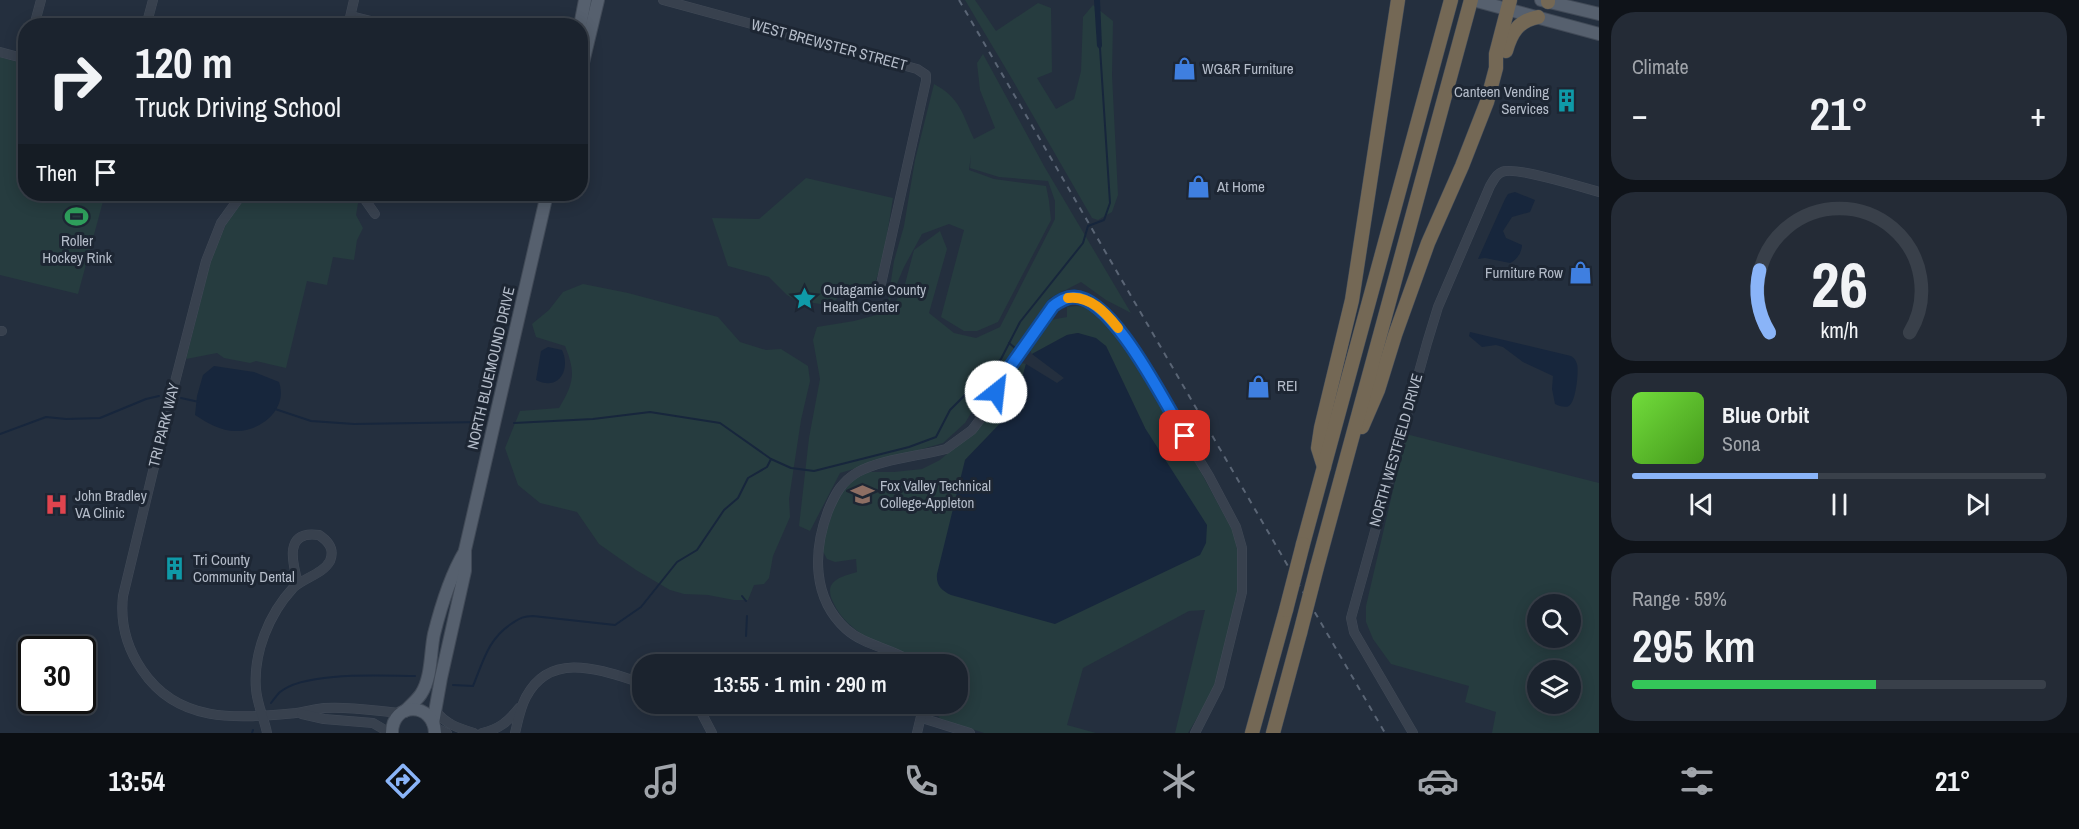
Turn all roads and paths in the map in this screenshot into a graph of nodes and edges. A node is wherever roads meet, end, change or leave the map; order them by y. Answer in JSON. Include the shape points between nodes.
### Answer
{"nodes":[{"id":1,"x":40,"y":0,"type":"edge"},
{"id":2,"x":153,"y":0,"type":"edge"},
{"id":3,"x":354,"y":0,"type":"edge"},
{"id":4,"x":585,"y":0,"type":"edge"},
{"id":5,"x":598,"y":0,"type":"edge"},
{"id":6,"x":663,"y":0,"type":"edge"},
{"id":7,"x":1398,"y":0,"type":"edge"},
{"id":8,"x":1451,"y":0,"type":"edge"},
{"id":9,"x":1472,"y":0,"type":"edge"},
{"id":10,"x":1546,"y":1,"type":"edge"},
{"id":11,"x":1508,"y":5,"type":"edge"},
{"id":12,"x":1599,"y":14,"type":"edge"},
{"id":13,"x":1538,"y":17,"type":"junction"},
{"id":14,"x":36,"y":18,"type":"edge"},
{"id":15,"x":148,"y":18,"type":"edge"},
{"id":16,"x":351,"y":18,"type":"edge"},
{"id":17,"x":582,"y":18,"type":"edge"},
{"id":18,"x":1599,"y":34,"type":"edge"},
{"id":19,"x":588,"y":42,"type":"edge"},
{"id":20,"x":0,"y":52,"type":"edge"},
{"id":21,"x":18,"y":57,"type":"edge"},
{"id":22,"x":1496,"y":69,"type":"junction"},
{"id":23,"x":1599,"y":192,"type":"edge"},
{"id":24,"x":237,"y":201,"type":"edge"},
{"id":25,"x":366,"y":201,"type":"edge"},
{"id":26,"x":545,"y":201,"type":"edge"},
{"id":27,"x":375,"y":214,"type":"dead end"},
{"id":28,"x":881,"y":284,"type":"dead end"},
{"id":29,"x":1324,"y":466,"type":"junction"},
{"id":30,"x":1342,"y":473,"type":"junction"},
{"id":31,"x":465,"y":550,"type":"junction"},
{"id":32,"x":298,"y":583,"type":"junction"},
{"id":33,"x":894,"y":654,"type":"edge"},
{"id":34,"x":632,"y":680,"type":"edge"},
{"id":35,"x":522,"y":704,"type":"junction"},
{"id":36,"x":435,"y":710,"type":"junction"},
{"id":37,"x":404,"y":712,"type":"junction"},
{"id":38,"x":297,"y":713,"type":"junction"},
{"id":39,"x":701,"y":714,"type":"edge"},
{"id":40,"x":923,"y":714,"type":"edge"},
{"id":41,"x":262,"y":716,"type":"junction"},
{"id":42,"x":922,"y":718,"type":"junction"},
{"id":43,"x":434,"y":728,"type":"edge"},
{"id":44,"x":267,"y":733,"type":"edge"},
{"id":45,"x":391,"y":733,"type":"edge"},
{"id":46,"x":447,"y":733,"type":"edge"},
{"id":47,"x":474,"y":733,"type":"edge"},
{"id":48,"x":482,"y":733,"type":"edge"},
{"id":49,"x":515,"y":733,"type":"edge"},
{"id":50,"x":712,"y":733,"type":"edge"},
{"id":51,"x":918,"y":733,"type":"edge"},
{"id":52,"x":970,"y":733,"type":"edge"},
{"id":53,"x":1195,"y":733,"type":"edge"},
{"id":54,"x":1252,"y":733,"type":"edge"},
{"id":55,"x":1273,"y":733,"type":"edge"},
{"id":56,"x":1413,"y":733,"type":"edge"}],
"edges":[{"from":1,"to":14,"type":"street"},
{"from":2,"to":15,"type":"street"},
{"from":3,"to":16,"type":"street"},
{"from":4,"to":17,"type":"main road"},
{"from":5,"to":19,"type":"main road"},
{"from":6,"to":28,"type":"street","name":"WEST BREWSTER STREET","via":[[917,69],[926,75]]},
{"from":7,"to":29,"type":"highway","via":[[1352,300],[1319,438]]},
{"from":8,"to":29,"type":"highway"},
{"from":9,"to":11,"type":"main road"},
{"from":9,"to":30,"type":"highway"},
{"from":10,"to":12,"type":"main road"},
{"from":11,"to":13,"type":"main road"},
{"from":11,"to":22,"type":"highway"},
{"from":13,"to":18,"type":"main road"},
{"from":13,"to":22,"type":"highway","via":[[1528,19],[1514,30]]},
{"from":20,"to":21,"type":"street"},
{"from":22,"to":30,"type":"highway","via":[[1484,110],[1424,253],[1378,390]]},
{"from":23,"to":56,"type":"street","name":"NORTH WESTFIELD DRIVE","via":[[1507,170],[1497,174],[1438,307],[1351,624]]},
{"from":24,"to":41,"type":"street","name":"TRI PARK WAY","via":[[221,223],[206,261],[128,571],[122,614],[134,658],[162,693],[211,715]]},
{"from":25,"to":27,"type":"street"},
{"from":26,"to":31,"type":"main road","name":"NORTH BLUEMOUND DRIVE"},
{"from":29,"to":54,"type":"highway","bridge":true},
{"from":30,"to":55,"type":"highway","bridge":true},
{"from":31,"to":36,"type":"main road","name":"NORTH BLUEMOUND DRIVE","via":[[465,571]]},
{"from":31,"to":37,"type":"main road","name":"NORTH BLUEMOUND DRIVE","via":[[439,618],[427,683]]},
{"from":32,"to":32,"type":"street","via":[[328,564],[330,544],[319,534],[304,535],[293,547]]},
{"from":32,"to":41,"type":"street","via":[[278,608],[260,651],[255,688]]},
{"from":33,"to":53,"type":"street","via":[[856,637],[841,623],[820,584],[817,565],[822,530],[835,495],[844,482],[865,469],[955,444],[991,405],[998,384],[1053,306],[1065,298],[1077,297],[1102,310],[1127,340],[1218,493],[1236,526],[1242,548],[1242,592],[1225,666],[1217,692]]},
{"from":34,"to":35,"type":"street","via":[[596,669],[568,667],[537,682]]},
{"from":35,"to":48,"type":"street","via":[[504,724]]},
{"from":35,"to":49,"type":"street"},
{"from":36,"to":43,"type":"main road","name":"NORTH BLUEMOUND DRIVE"},
{"from":36,"to":47,"type":"street","via":[[452,726]]},
{"from":37,"to":38,"type":"street","name":"TRI PARK WAY","via":[[324,708]]},
{"from":37,"to":43,"type":"main road","via":[[422,711]]},
{"from":37,"to":45,"type":"main road","name":"NORTH BLUEMOUND DRIVE","via":[[394,722]]},
{"from":38,"to":41,"type":"street","name":"TRI PARK WAY"},
{"from":38,"to":45,"type":"street","name":"TRI PARK WAY","via":[[373,723]]},
{"from":39,"to":50,"type":"street"},
{"from":40,"to":42,"type":"street"},
{"from":41,"to":44,"type":"street"},
{"from":42,"to":51,"type":"street"},
{"from":42,"to":52,"type":"street"},
{"from":43,"to":46,"type":"street"}]}
